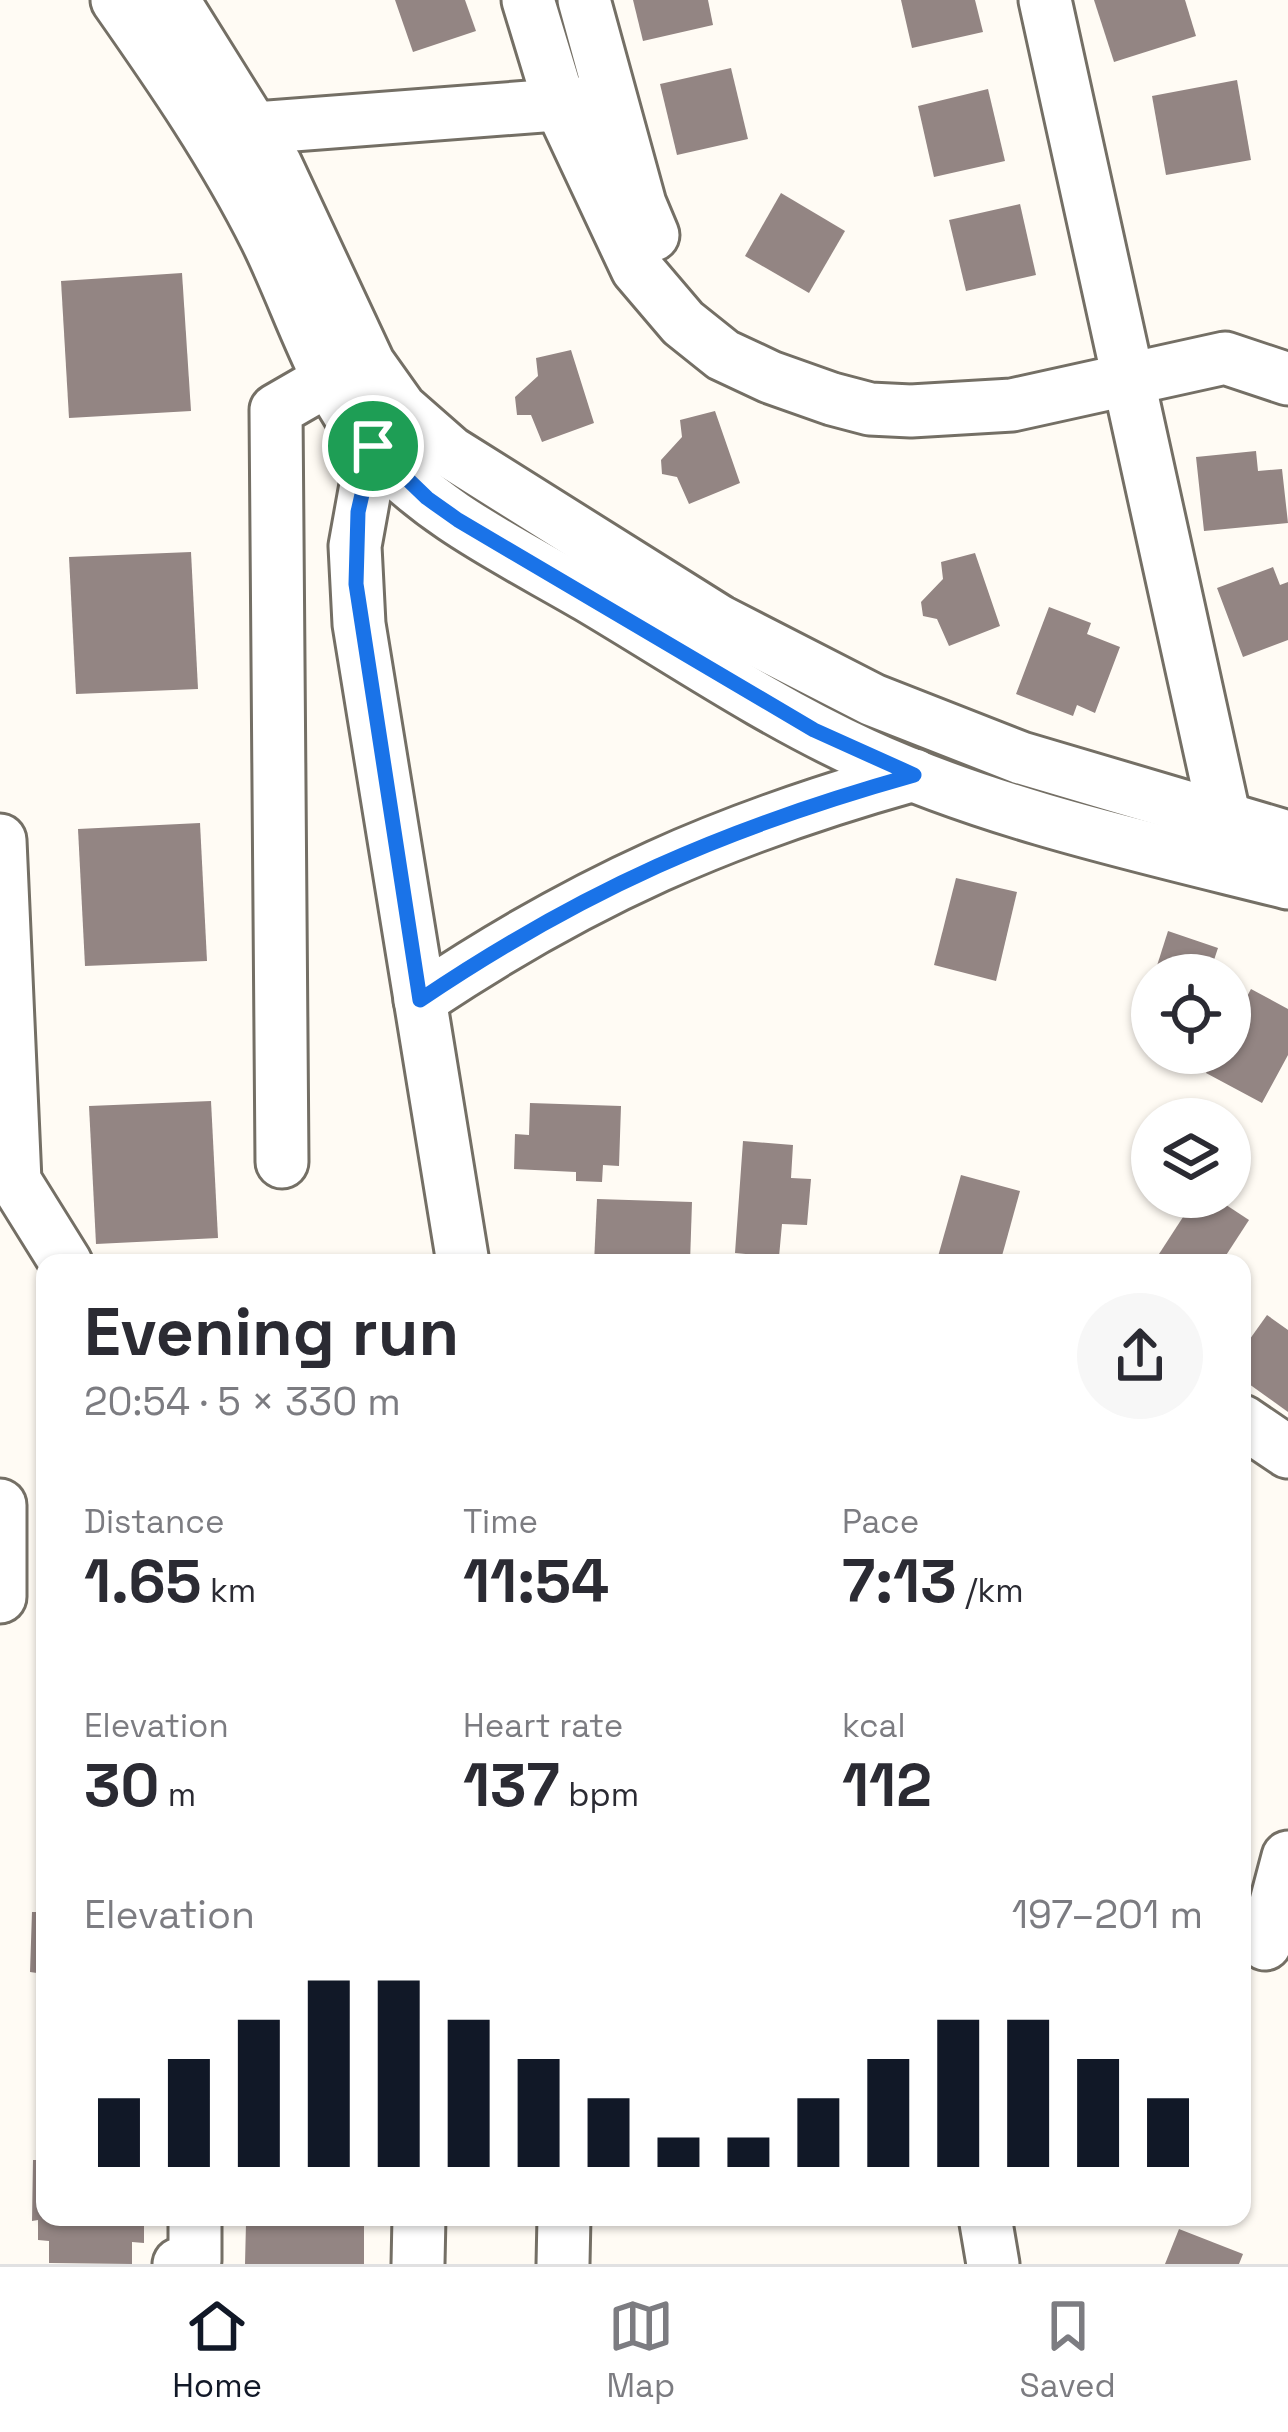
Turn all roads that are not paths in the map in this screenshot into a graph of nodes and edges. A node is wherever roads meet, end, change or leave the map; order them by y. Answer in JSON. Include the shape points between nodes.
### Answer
{"nodes":[{"id":1,"x":117,"y":0,"type":"edge"},
{"id":2,"x":173,"y":0,"type":"edge"},
{"id":3,"x":528,"y":0,"type":"edge"},
{"id":4,"x":584,"y":0,"type":"edge"},
{"id":5,"x":1045,"y":0,"type":"edge"},
{"id":6,"x":611,"y":101,"type":"junction"},
{"id":7,"x":560,"y":105,"type":"junction"},
{"id":8,"x":254,"y":128,"type":"junction"},
{"id":9,"x":1124,"y":367,"type":"junction"},
{"id":10,"x":1288,"y":379,"type":"edge"},
{"id":11,"x":328,"y":380,"type":"junction"},
{"id":12,"x":373,"y":446,"type":"junction"},
{"id":13,"x":914,"y":775,"type":"junction"},
{"id":14,"x":1225,"y":819,"type":"junction"},
{"id":15,"x":1288,"y":837,"type":"edge"},
{"id":16,"x":0,"y":840,"type":"edge"},
{"id":17,"x":1288,"y":883,"type":"edge"},
{"id":18,"x":420,"y":1000,"type":"junction"},
{"id":19,"x":282,"y":1162,"type":"dead end"},
{"id":20,"x":60,"y":1254,"type":"edge"},
{"id":21,"x":462,"y":1254,"type":"edge"},
{"id":22,"x":1251,"y":1427,"type":"edge"},
{"id":23,"x":1288,"y":1452,"type":"edge"},
{"id":24,"x":0,"y":1505,"type":"edge"},
{"id":25,"x":0,"y":1597,"type":"edge"},
{"id":26,"x":1288,"y":1857,"type":"edge"},
{"id":27,"x":1265,"y":1944,"type":"dead end"},
{"id":28,"x":195,"y":2226,"type":"edge"},
{"id":29,"x":419,"y":2226,"type":"edge"},
{"id":30,"x":564,"y":2226,"type":"edge"},
{"id":31,"x":987,"y":2226,"type":"edge"},
{"id":32,"x":179,"y":2264,"type":"edge"},
{"id":33,"x":418,"y":2264,"type":"edge"},
{"id":34,"x":563,"y":2264,"type":"edge"},
{"id":35,"x":993,"y":2264,"type":"edge"}],
"edges":[{"from":1,"to":11,"type":"street","via":[[242,191]]},
{"from":2,"to":8,"type":"street"},
{"from":3,"to":7,"type":"street"},
{"from":4,"to":6,"type":"street"},
{"from":5,"to":9,"type":"street"},
{"from":6,"to":7,"type":"street"},
{"from":6,"to":9,"type":"street","via":[[640,204],[668,263],[701,306],[756,343],[873,384],[1008,381]]},
{"from":7,"to":8,"type":"street"},
{"from":7,"to":9,"type":"street","via":[[637,269],[693,332],[745,365],[832,399],[911,410],[1012,405]]},
{"from":8,"to":14,"type":"street","via":[[369,364],[401,409],[450,452],[719,621],[874,700],[1021,758]]},
{"from":9,"to":10,"type":"street","via":[[1225,358]]},
{"from":9,"to":14,"type":"street"},
{"from":11,"to":12,"type":"street"},
{"from":11,"to":19,"type":"street","via":[[276,410]]},
{"from":12,"to":13,"type":"street","via":[[458,520],[797,721]]},
{"from":12,"to":18,"type":"street","via":[[358,512],[356,584]]},
{"from":13,"to":17,"type":"street"},
{"from":13,"to":18,"type":"street","via":[[761,822],[637,873]]},
{"from":14,"to":15,"type":"street"},
{"from":16,"to":20,"type":"street","via":[[15,1181]]},
{"from":18,"to":21,"type":"street"},
{"from":22,"to":23,"type":"street"},
{"from":24,"to":25,"type":"street"},
{"from":26,"to":27,"type":"street"},
{"from":28,"to":32,"type":"street","via":[[195,2260]]},
{"from":29,"to":33,"type":"street"},
{"from":30,"to":34,"type":"street"},
{"from":31,"to":35,"type":"street"}]}
